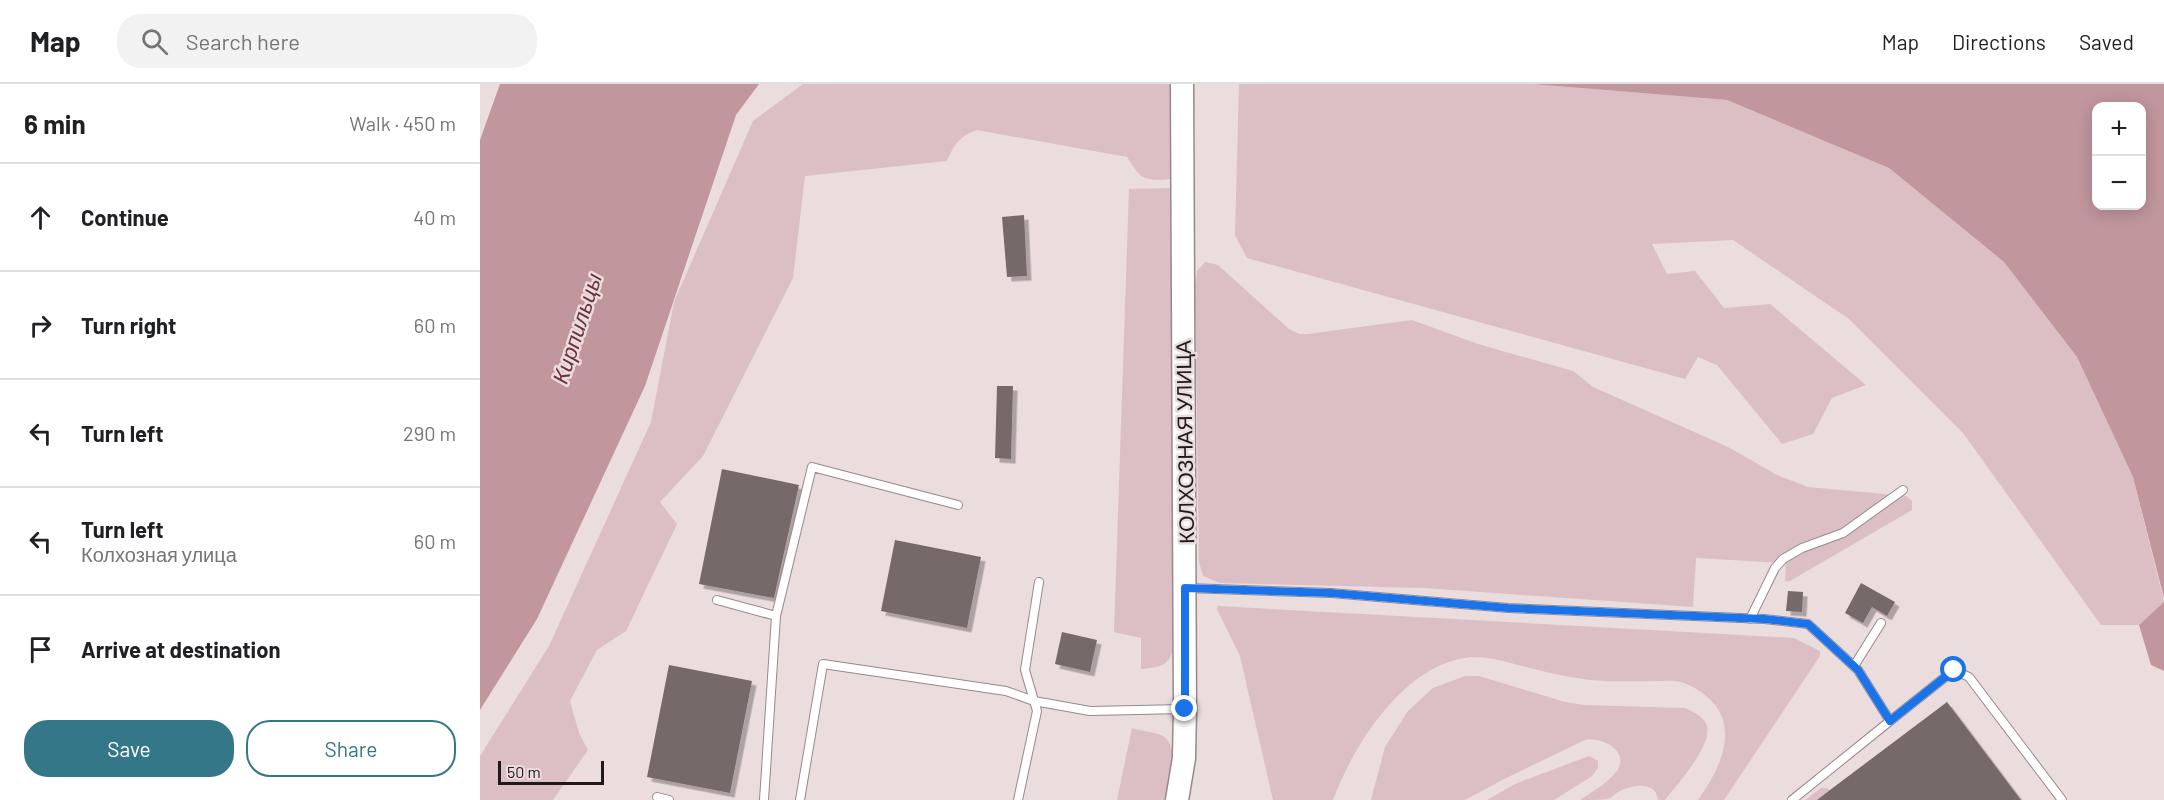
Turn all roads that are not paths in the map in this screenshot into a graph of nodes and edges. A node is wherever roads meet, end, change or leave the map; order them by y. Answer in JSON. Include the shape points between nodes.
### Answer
{"nodes":[{"id":1,"x":1182,"y":84,"type":"edge"},
{"id":2,"x":1903,"y":490,"type":"dead end"},
{"id":3,"x":958,"y":506,"type":"dead end"},
{"id":4,"x":1039,"y":582,"type":"dead end"},
{"id":5,"x":1185,"y":588,"type":"junction"},
{"id":6,"x":717,"y":600,"type":"dead end"},
{"id":7,"x":776,"y":616,"type":"junction"},
{"id":8,"x":1750,"y":619,"type":"junction"},
{"id":9,"x":1881,"y":623,"type":"dead end"},
{"id":10,"x":1854,"y":666,"type":"junction"},
{"id":11,"x":1034,"y":701,"type":"junction"},
{"id":12,"x":1185,"y":709,"type":"junction"},
{"id":13,"x":1890,"y":721,"type":"junction"},
{"id":14,"x":657,"y":797,"type":"dead end"},
{"id":15,"x":669,"y":800,"type":"edge"},
{"id":16,"x":764,"y":800,"type":"edge"},
{"id":17,"x":801,"y":800,"type":"edge"},
{"id":18,"x":1018,"y":800,"type":"edge"},
{"id":19,"x":1177,"y":800,"type":"edge"},
{"id":20,"x":1792,"y":800,"type":"edge"},
{"id":21,"x":2062,"y":800,"type":"edge"}],
"edges":[{"from":1,"to":5,"type":"main road","name":"КОЛХОЗНАЯ УЛИЦА"},
{"from":2,"to":8,"type":"lane","via":[[1842,533],[1783,559]]},
{"from":3,"to":7,"type":"lane","via":[[812,467]]},
{"from":4,"to":11,"type":"lane","via":[[1025,670]]},
{"from":5,"to":8,"type":"lane","via":[[1331,593],[1508,608]]},
{"from":5,"to":12,"type":"main road","name":"КОЛХОЗНАЯ УЛИЦА"},
{"from":6,"to":7,"type":"lane"},
{"from":7,"to":16,"type":"lane"},
{"from":8,"to":10,"type":"lane","via":[[1808,624]]},
{"from":9,"to":10,"type":"lane"},
{"from":10,"to":13,"type":"lane"},
{"from":11,"to":12,"type":"lane","via":[[1090,711]]},
{"from":11,"to":17,"type":"lane","via":[[1006,691],[823,664]]},
{"from":11,"to":18,"type":"lane","via":[[1037,711]]},
{"from":12,"to":19,"type":"main road","name":"КОЛХОЗНАЯ УЛИЦА","via":[[1184,758]]},
{"from":13,"to":20,"type":"lane"},
{"from":13,"to":21,"type":"lane","via":[[1954,670],[1969,677]]},
{"from":14,"to":15,"type":"lane"}]}
